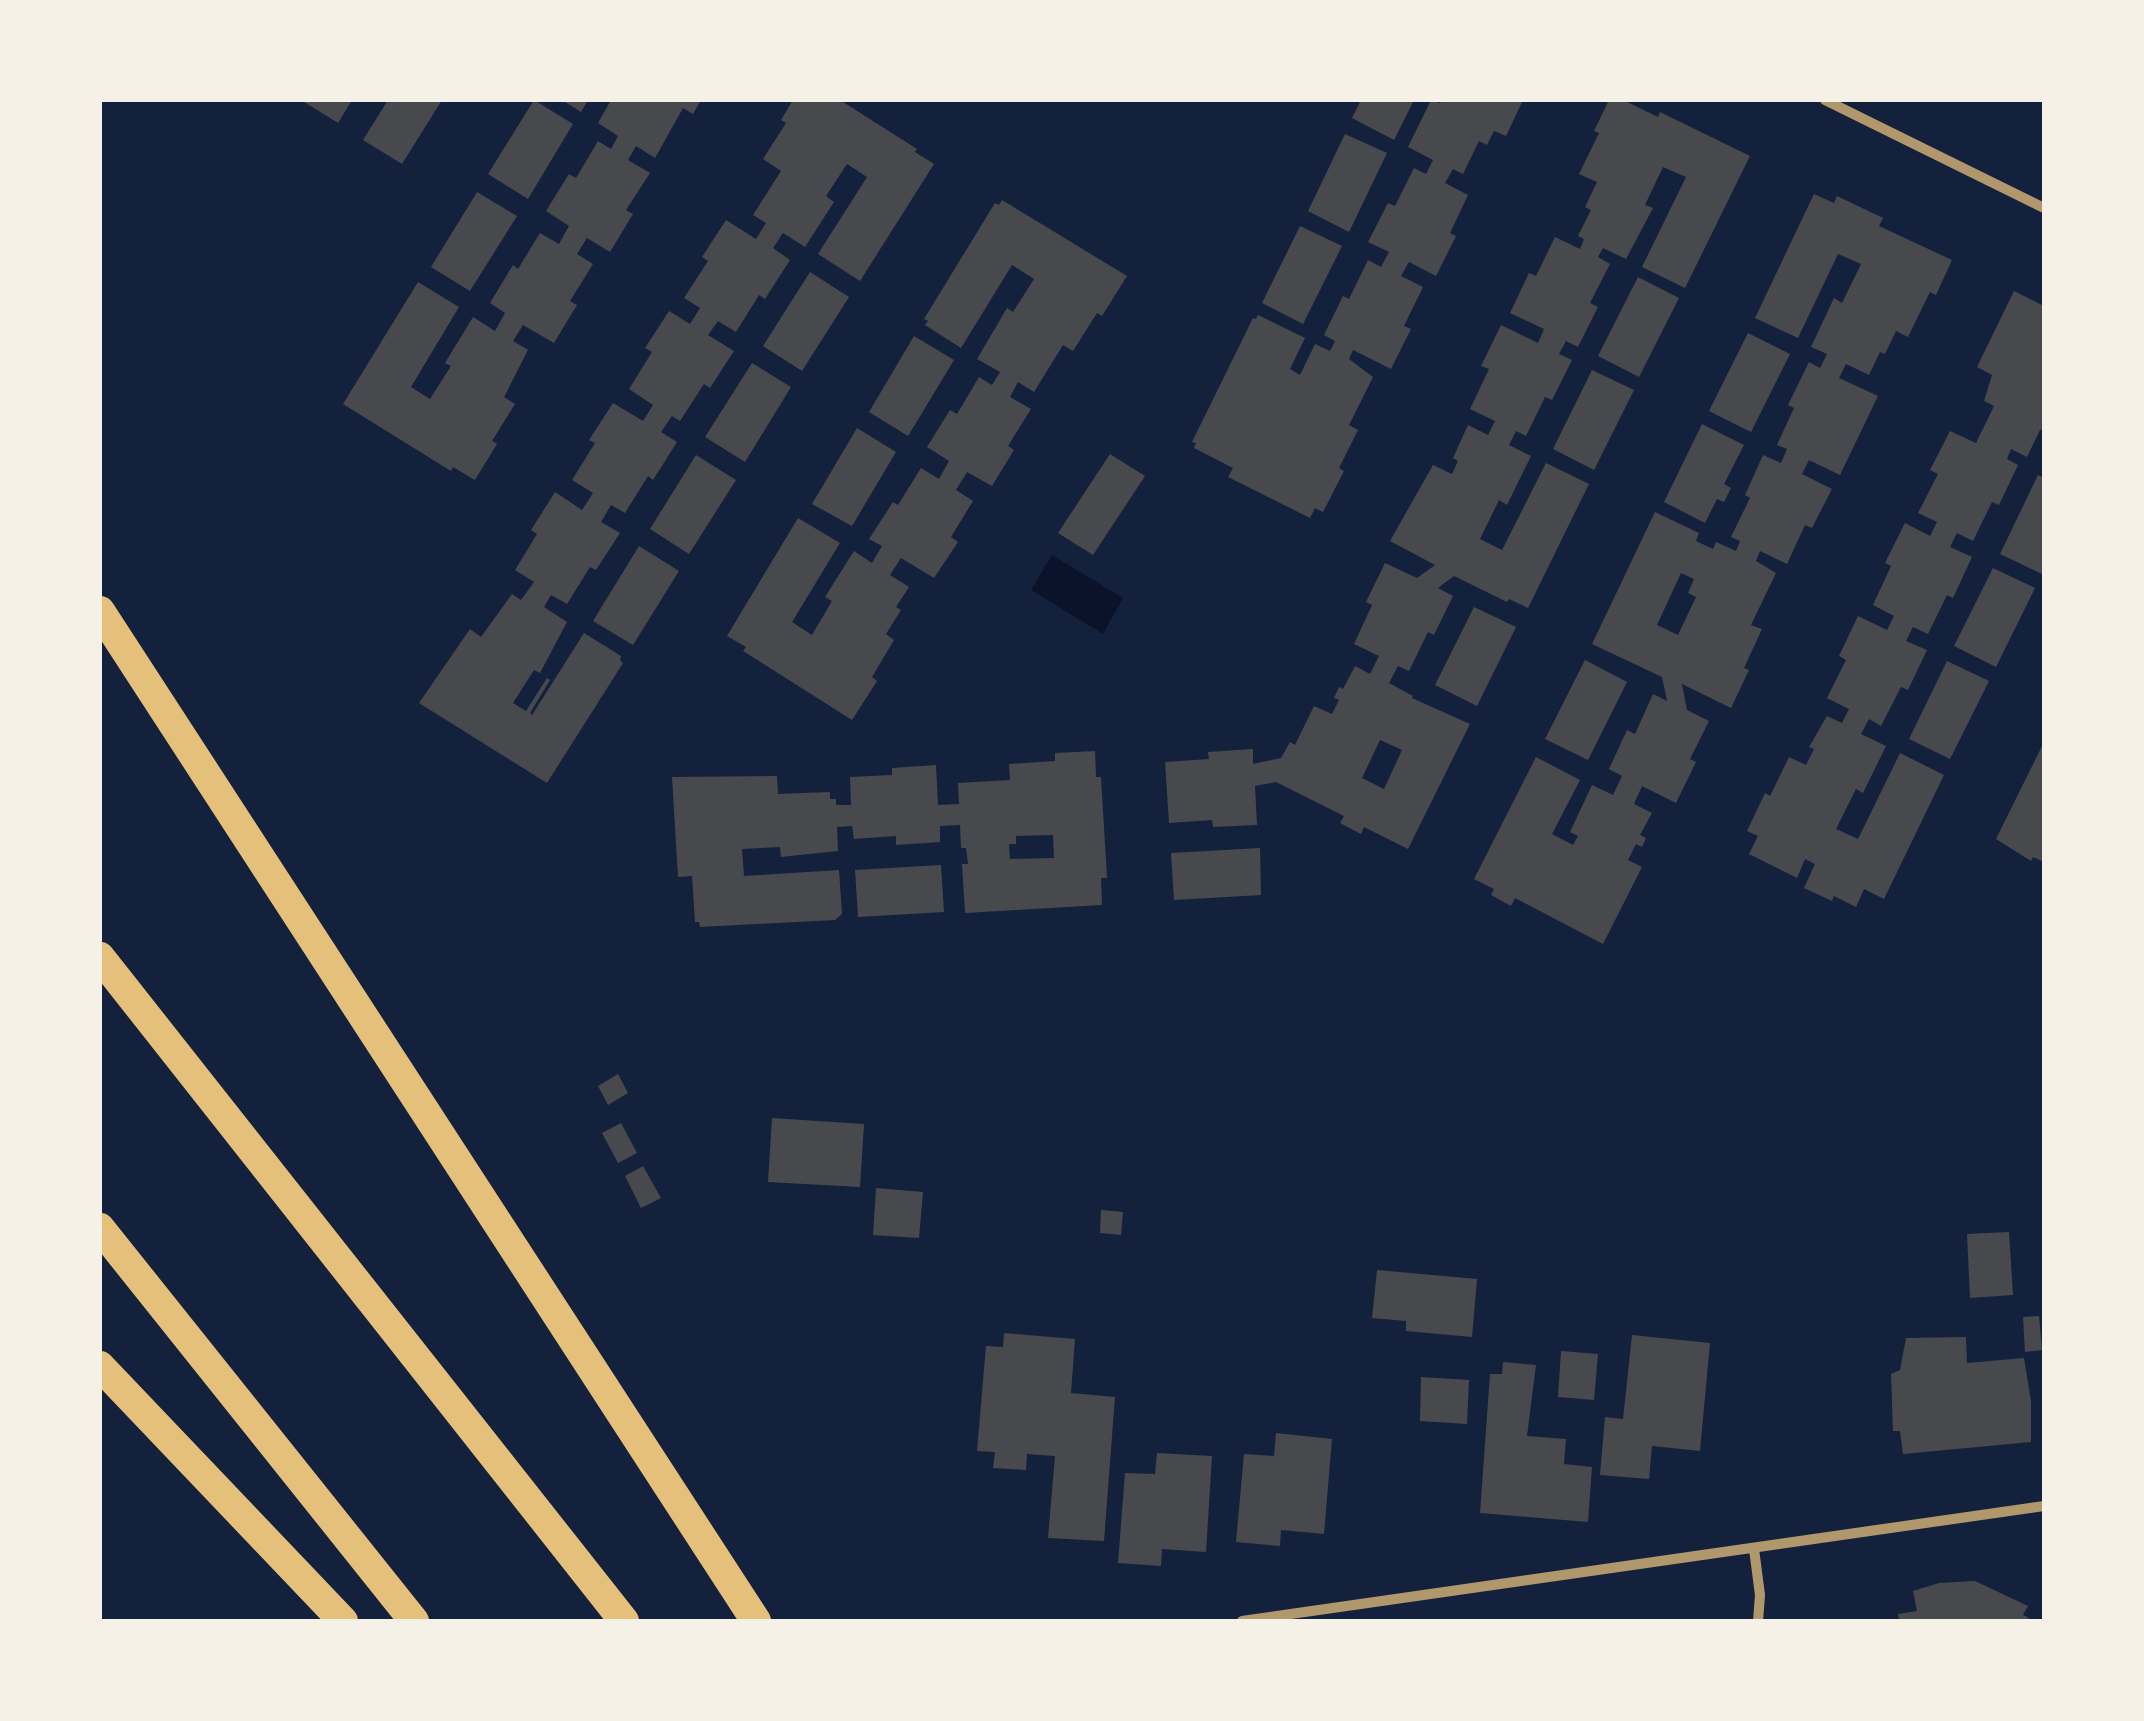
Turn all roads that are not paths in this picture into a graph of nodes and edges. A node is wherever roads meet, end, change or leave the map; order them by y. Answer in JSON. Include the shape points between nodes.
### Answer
{"nodes":[{"id":1,"x":1825,"y":100,"type":"edge"},
{"id":2,"x":2044,"y":208,"type":"edge"},
{"id":3,"x":100,"y":611,"type":"edge"},
{"id":4,"x":100,"y":957,"type":"edge"},
{"id":5,"x":100,"y":1228,"type":"edge"},
{"id":6,"x":100,"y":1366,"type":"edge"},
{"id":7,"x":2044,"y":1506,"type":"edge"},
{"id":8,"x":1754,"y":1549,"type":"junction"},
{"id":9,"x":343,"y":1621,"type":"edge"},
{"id":10,"x":414,"y":1621,"type":"edge"},
{"id":11,"x":624,"y":1621,"type":"edge"},
{"id":12,"x":756,"y":1621,"type":"edge"},
{"id":13,"x":1242,"y":1621,"type":"edge"},
{"id":14,"x":1758,"y":1621,"type":"edge"}],
"edges":[{"from":1,"to":2,"type":"street"},
{"from":3,"to":12,"type":"highway"},
{"from":4,"to":11,"type":"highway"},
{"from":5,"to":10,"type":"highway"},
{"from":6,"to":9,"type":"highway"},
{"from":7,"to":8,"type":"street"},
{"from":8,"to":13,"type":"street"},
{"from":8,"to":14,"type":"street"}]}
